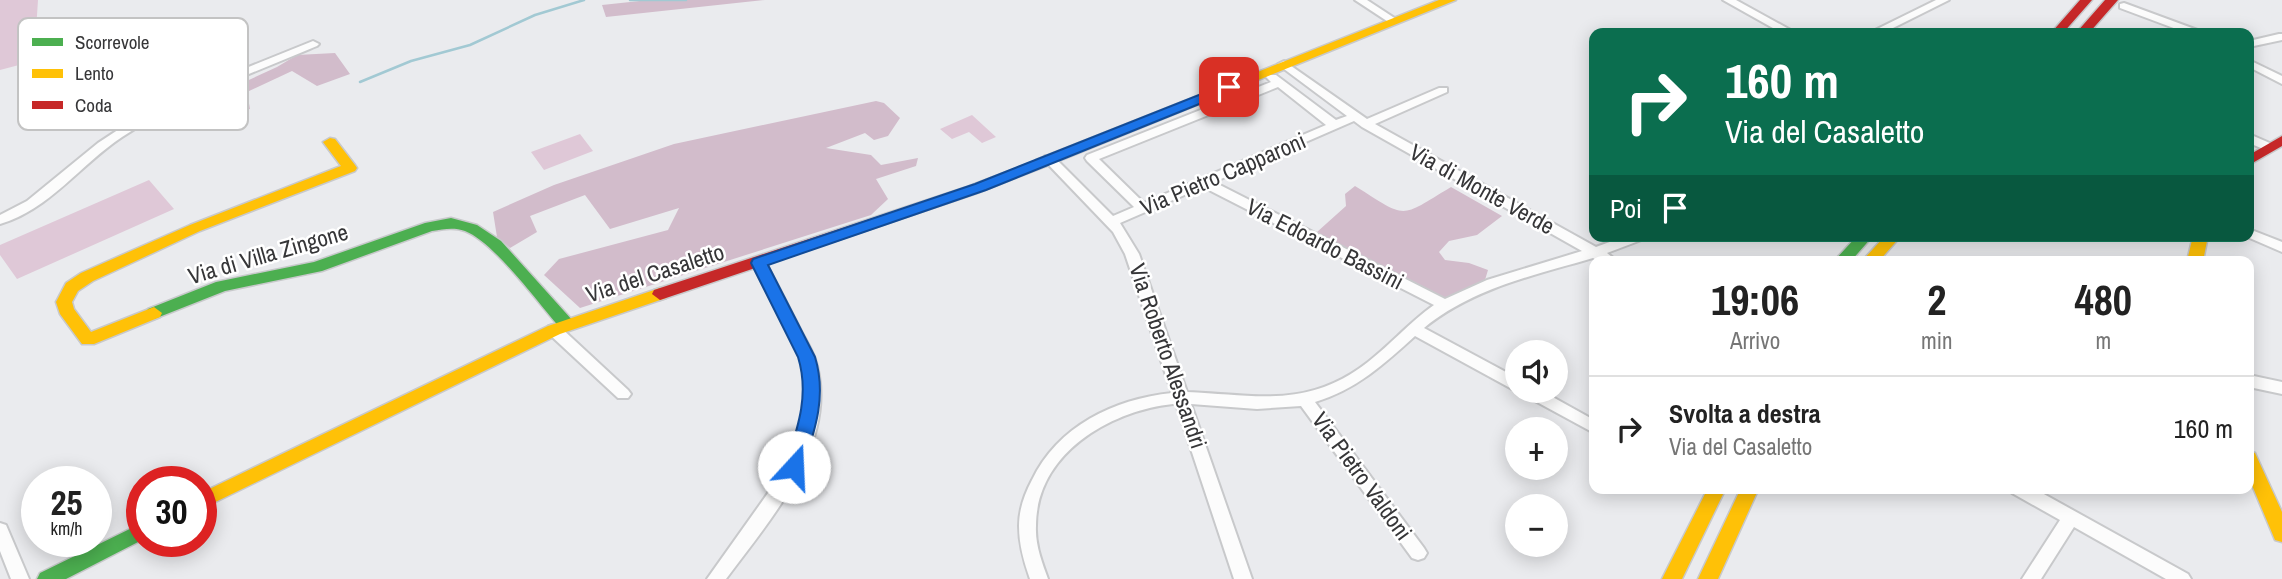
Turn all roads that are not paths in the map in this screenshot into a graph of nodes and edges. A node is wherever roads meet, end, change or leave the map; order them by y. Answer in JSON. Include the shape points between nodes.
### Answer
{"nodes":[{"id":1,"x":1360,"y":0,"type":"edge"},
{"id":2,"x":1450,"y":0,"type":"edge"},
{"id":3,"x":1728,"y":0,"type":"edge"},
{"id":4,"x":1944,"y":0,"type":"edge"},
{"id":5,"x":2086,"y":0,"type":"edge"},
{"id":6,"x":2118,"y":3,"type":"edge"},
{"id":7,"x":2073,"y":14,"type":"junction"},
{"id":8,"x":1394,"y":21,"type":"junction"},
{"id":9,"x":2088,"y":27,"type":"edge"},
{"id":10,"x":1781,"y":28,"type":"edge"},
{"id":11,"x":1885,"y":28,"type":"edge"},
{"id":12,"x":2061,"y":28,"type":"edge"},
{"id":13,"x":2183,"y":28,"type":"edge"},
{"id":14,"x":2279,"y":37,"type":"dead end"},
{"id":15,"x":2254,"y":43,"type":"edge"},
{"id":16,"x":313,"y":44,"type":"dead end"},
{"id":17,"x":1284,"y":64,"type":"junction"},
{"id":18,"x":2254,"y":66,"type":"edge"},
{"id":19,"x":248,"y":71,"type":"edge"},
{"id":20,"x":1265,"y":72,"type":"junction"},
{"id":21,"x":2282,"y":81,"type":"edge"},
{"id":22,"x":1279,"y":83,"type":"junction"},
{"id":23,"x":1443,"y":90,"type":"dead end"},
{"id":24,"x":1360,"y":120,"type":"junction"},
{"id":25,"x":1334,"y":125,"type":"junction"},
{"id":26,"x":126,"y":130,"type":"edge"},
{"id":27,"x":2254,"y":139,"type":"edge"},
{"id":28,"x":330,"y":142,"type":"dead end"},
{"id":29,"x":2275,"y":144,"type":"edge"},
{"id":30,"x":2254,"y":158,"type":"edge"},
{"id":31,"x":1049,"y":159,"type":"junction"},
{"id":32,"x":1204,"y":182,"type":"junction"},
{"id":33,"x":1142,"y":208,"type":"junction"},
{"id":34,"x":0,"y":220,"type":"edge"},
{"id":35,"x":1111,"y":222,"type":"junction"},
{"id":36,"x":2254,"y":235,"type":"edge"},
{"id":37,"x":1621,"y":242,"type":"edge"},
{"id":38,"x":1860,"y":242,"type":"edge"},
{"id":39,"x":1886,"y":242,"type":"edge"},
{"id":40,"x":2282,"y":247,"type":"edge"},
{"id":41,"x":1594,"y":251,"type":"junction"},
{"id":42,"x":1602,"y":256,"type":"edge"},
{"id":43,"x":1847,"y":256,"type":"edge"},
{"id":44,"x":1874,"y":256,"type":"edge"},
{"id":45,"x":759,"y":263,"type":"junction"},
{"id":46,"x":1445,"y":306,"type":"junction"},
{"id":47,"x":561,"y":328,"type":"junction"},
{"id":48,"x":1415,"y":329,"type":"junction"},
{"id":49,"x":1505,"y":378,"type":"edge"},
{"id":50,"x":2254,"y":382,"type":"edge"},
{"id":51,"x":2282,"y":388,"type":"edge"},
{"id":52,"x":623,"y":394,"type":"dead end"},
{"id":53,"x":1183,"y":398,"type":"junction"},
{"id":54,"x":1305,"y":400,"type":"junction"},
{"id":55,"x":1551,"y":403,"type":"edge"},
{"id":56,"x":1589,"y":424,"type":"edge"},
{"id":57,"x":2254,"y":470,"type":"edge"},
{"id":58,"x":217,"y":494,"type":"edge"},
{"id":59,"x":1710,"y":494,"type":"edge"},
{"id":60,"x":1747,"y":494,"type":"edge"},
{"id":61,"x":2029,"y":494,"type":"edge"},
{"id":62,"x":2071,"y":517,"type":"junction"},
{"id":63,"x":0,"y":530,"type":"edge"},
{"id":64,"x":2282,"y":534,"type":"edge"},
{"id":65,"x":126,"y":539,"type":"edge"},
{"id":66,"x":1418,"y":553,"type":"dead end"},
{"id":67,"x":20,"y":579,"type":"edge"},
{"id":68,"x":47,"y":579,"type":"edge"},
{"id":69,"x":716,"y":579,"type":"edge"},
{"id":70,"x":1039,"y":579,"type":"edge"},
{"id":71,"x":1243,"y":579,"type":"edge"},
{"id":72,"x":1672,"y":579,"type":"edge"},
{"id":73,"x":1708,"y":579,"type":"edge"},
{"id":74,"x":2031,"y":579,"type":"edge"},
{"id":75,"x":2182,"y":579,"type":"edge"}],
"edges":[{"from":1,"to":8,"type":"street"},
{"from":2,"to":8,"type":"street","name":"Via del Casaletto"},
{"from":3,"to":10,"type":"street"},
{"from":4,"to":11,"type":"street"},
{"from":5,"to":7,"type":"street"},
{"from":6,"to":9,"type":"street"},
{"from":6,"to":13,"type":"street"},
{"from":7,"to":9,"type":"street"},
{"from":7,"to":12,"type":"street"},
{"from":8,"to":17,"type":"street","name":"Via del Casaletto"},
{"from":14,"to":15,"type":"street"},
{"from":16,"to":19,"type":"street"},
{"from":17,"to":20,"type":"street","name":"Via del Casaletto"},
{"from":17,"to":24,"type":"street","name":"Via di Monte Verde"},
{"from":18,"to":21,"type":"street"},
{"from":20,"to":22,"type":"street"},
{"from":20,"to":31,"type":"street","name":"Via del Casaletto"},
{"from":22,"to":25,"type":"street"},
{"from":22,"to":33,"type":"street","via":[[1091,158]]},
{"from":23,"to":24,"type":"street","name":"Via Pietro Capparoni"},
{"from":24,"to":25,"type":"street","name":"Via Pietro Capparoni"},
{"from":24,"to":41,"type":"street","name":"Via di Monte Verde"},
{"from":25,"to":32,"type":"street","name":"Via Pietro Capparoni"},
{"from":26,"to":34,"type":"street","via":[[86,157],[33,204]]},
{"from":27,"to":29,"type":"street"},
{"from":28,"to":47,"type":"street","name":"Via di Villa Zingone","via":[[350,168],[195,228],[87,277],[72,287],[64,302],[66,310],[88,340],[222,286],[317,267],[447,223],[485,236]]},
{"from":29,"to":30,"type":"street"},
{"from":31,"to":35,"type":"street","name":"Via Roberto Alessandri"},
{"from":31,"to":45,"type":"street","name":"Via del Casaletto","via":[[959,195]]},
{"from":32,"to":33,"type":"street","name":"Via Pietro Capparoni"},
{"from":32,"to":46,"type":"street","name":"Via Edoardo Bassini"},
{"from":33,"to":35,"type":"street","name":"Via Pietro Capparoni"},
{"from":35,"to":53,"type":"street","name":"Via Roberto Alessandri","via":[[1132,254]]},
{"from":36,"to":40,"type":"street"},
{"from":37,"to":41,"type":"street"},
{"from":38,"to":43,"type":"street"},
{"from":39,"to":44,"type":"street"},
{"from":41,"to":42,"type":"street","name":"Via di Monte Verde"},
{"from":41,"to":46,"type":"street","via":[[1498,281]]},
{"from":45,"to":47,"type":"street","name":"Via del Casaletto"},
{"from":45,"to":69,"type":"street","via":[[810,366],[813,402],[806,436],[789,477]]},
{"from":46,"to":48,"type":"street"},
{"from":47,"to":52,"type":"street"},
{"from":47,"to":58,"type":"street","name":"Via del Casaletto"},
{"from":48,"to":49,"type":"street"},
{"from":48,"to":54,"type":"street","via":[[1355,380]]},
{"from":50,"to":51,"type":"street"},
{"from":53,"to":54,"type":"street","via":[[1261,405]]},
{"from":53,"to":70,"type":"street","via":[[1121,410],[1088,427],[1058,451],[1027,511],[1028,547]]},
{"from":53,"to":71,"type":"street","name":"Via Roberto Alessandri"},
{"from":54,"to":66,"type":"street","name":"Via Pietro Valdoni"},
{"from":55,"to":56,"type":"street"},
{"from":57,"to":64,"type":"street"},
{"from":59,"to":72,"type":"street"},
{"from":60,"to":73,"type":"street"},
{"from":61,"to":62,"type":"street"},
{"from":62,"to":74,"type":"street"},
{"from":62,"to":75,"type":"street"},
{"from":63,"to":67,"type":"street"},
{"from":65,"to":68,"type":"street"}]}
